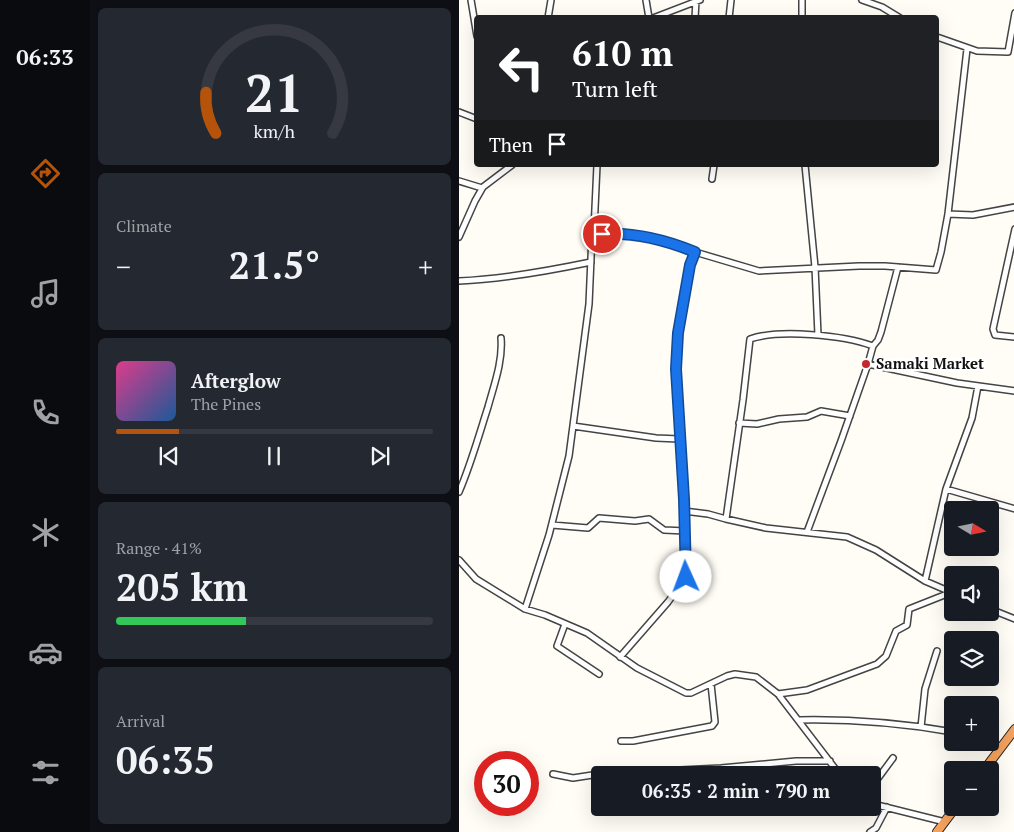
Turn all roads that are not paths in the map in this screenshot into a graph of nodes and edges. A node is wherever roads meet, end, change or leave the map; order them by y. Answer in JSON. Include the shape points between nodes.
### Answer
{"nodes":[{"id":1,"x":471,"y":0,"type":"edge"},
{"id":2,"x":551,"y":0,"type":"edge"},
{"id":3,"x":646,"y":0,"type":"edge"},
{"id":4,"x":731,"y":0,"type":"edge"},
{"id":5,"x":802,"y":0,"type":"edge"},
{"id":6,"x":862,"y":0,"type":"edge"},
{"id":7,"x":698,"y":1,"type":"edge"},
{"id":8,"x":1014,"y":13,"type":"edge"},
{"id":9,"x":548,"y":15,"type":"edge"},
{"id":10,"x":648,"y":15,"type":"edge"},
{"id":11,"x":661,"y":15,"type":"edge"},
{"id":12,"x":696,"y":15,"type":"edge"},
{"id":13,"x":729,"y":15,"type":"edge"},
{"id":14,"x":802,"y":15,"type":"edge"},
{"id":15,"x":894,"y":15,"type":"edge"},
{"id":16,"x":474,"y":18,"type":"edge"},
{"id":17,"x":939,"y":38,"type":"edge"},
{"id":18,"x":967,"y":49,"type":"junction"},
{"id":19,"x":459,"y":112,"type":"edge"},
{"id":20,"x":474,"y":118,"type":"edge"},
{"id":21,"x":509,"y":167,"type":"edge"},
{"id":22,"x":597,"y":167,"type":"edge"},
{"id":23,"x":714,"y":167,"type":"edge"},
{"id":24,"x":805,"y":167,"type":"edge"},
{"id":25,"x":712,"y":179,"type":"dead end"},
{"id":26,"x":459,"y":181,"type":"edge"},
{"id":27,"x":482,"y":188,"type":"junction"},
{"id":28,"x":1014,"y":207,"type":"edge"},
{"id":29,"x":948,"y":214,"type":"junction"},
{"id":30,"x":1014,"y":229,"type":"edge"},
{"id":31,"x":592,"y":235,"type":"junction"},
{"id":32,"x":459,"y":237,"type":"edge"},
{"id":33,"x":695,"y":252,"type":"junction"},
{"id":34,"x":591,"y":262,"type":"junction"},
{"id":35,"x":815,"y":267,"type":"junction"},
{"id":36,"x":898,"y":267,"type":"junction"},
{"id":37,"x":459,"y":281,"type":"edge"},
{"id":38,"x":818,"y":335,"type":"junction"},
{"id":39,"x":1014,"y":337,"type":"edge"},
{"id":40,"x":501,"y":338,"type":"dead end"},
{"id":41,"x":873,"y":346,"type":"junction"},
{"id":42,"x":868,"y":364,"type":"junction"},
{"id":43,"x":978,"y":386,"type":"junction"},
{"id":44,"x":1014,"y":391,"type":"edge"},
{"id":45,"x":850,"y":416,"type":"junction"},
{"id":46,"x":739,"y":423,"type":"junction"},
{"id":47,"x":573,"y":426,"type":"junction"},
{"id":48,"x":679,"y":438,"type":"junction"},
{"id":49,"x":946,"y":489,"type":"junction"},
{"id":50,"x":459,"y":492,"type":"edge"},
{"id":51,"x":1014,"y":509,"type":"edge"},
{"id":52,"x":684,"y":511,"type":"junction"},
{"id":53,"x":726,"y":518,"type":"junction"},
{"id":54,"x":552,"y":525,"type":"junction"},
{"id":55,"x":685,"y":531,"type":"junction"},
{"id":56,"x":807,"y":532,"type":"junction"},
{"id":57,"x":459,"y":560,"type":"edge"},
{"id":58,"x":925,"y":581,"type":"junction"},
{"id":59,"x":944,"y":589,"type":"edge"},
{"id":60,"x":944,"y":596,"type":"edge"},
{"id":61,"x":525,"y":609,"type":"junction"},
{"id":62,"x":999,"y":613,"type":"edge"},
{"id":63,"x":1014,"y":619,"type":"edge"},
{"id":64,"x":565,"y":624,"type":"junction"},
{"id":65,"x":937,"y":651,"type":"dead end"},
{"id":66,"x":620,"y":656,"type":"junction"},
{"id":67,"x":599,"y":674,"type":"dead end"},
{"id":68,"x":711,"y":684,"type":"junction"},
{"id":69,"x":778,"y":694,"type":"junction"},
{"id":70,"x":799,"y":720,"type":"junction"},
{"id":71,"x":921,"y":727,"type":"junction"},
{"id":72,"x":1014,"y":729,"type":"edge"},
{"id":73,"x":944,"y":731,"type":"edge"},
{"id":74,"x":621,"y":741,"type":"dead end"},
{"id":75,"x":1001,"y":747,"type":"joint"},
{"id":76,"x":893,"y":758,"type":"dead end"},
{"id":77,"x":830,"y":761,"type":"junction"},
{"id":78,"x":991,"y":761,"type":"edge"},
{"id":79,"x":834,"y":766,"type":"edge"},
{"id":80,"x":553,"y":774,"type":"dead end"},
{"id":81,"x":881,"y":774,"type":"edge"},
{"id":82,"x":881,"y":806,"type":"edge"},
{"id":83,"x":887,"y":807,"type":"junction"},
{"id":84,"x":949,"y":816,"type":"edge"},
{"id":85,"x":945,"y":822,"type":"junction"},
{"id":86,"x":870,"y":832,"type":"edge"},
{"id":87,"x":937,"y":832,"type":"edge"}],
"edges":[{"from":1,"to":16,"type":"street"},
{"from":2,"to":9,"type":"street"},
{"from":3,"to":10,"type":"street"},
{"from":4,"to":13,"type":"street"},
{"from":5,"to":14,"type":"street"},
{"from":6,"to":15,"type":"street"},
{"from":7,"to":11,"type":"street"},
{"from":7,"to":12,"type":"street"},
{"from":8,"to":18,"type":"street","via":[[1008,52]]},
{"from":17,"to":18,"type":"street"},
{"from":18,"to":29,"type":"street"},
{"from":19,"to":20,"type":"street"},
{"from":21,"to":27,"type":"street"},
{"from":22,"to":31,"type":"street"},
{"from":23,"to":25,"type":"street"},
{"from":24,"to":35,"type":"street"},
{"from":26,"to":27,"type":"street"},
{"from":27,"to":32,"type":"street"},
{"from":28,"to":29,"type":"street","via":[[973,215]]},
{"from":29,"to":36,"type":"street","via":[[936,270]]},
{"from":30,"to":39,"type":"street","via":[[993,329],[995,335]]},
{"from":31,"to":33,"type":"street","via":[[635,236]]},
{"from":31,"to":34,"type":"street"},
{"from":33,"to":35,"type":"street","via":[[759,271]]},
{"from":33,"to":48,"type":"street","via":[[678,333]]},
{"from":34,"to":37,"type":"street","via":[[543,272]]},
{"from":34,"to":47,"type":"street","via":[[589,304]]},
{"from":35,"to":36,"type":"street"},
{"from":35,"to":38,"type":"street"},
{"from":36,"to":41,"type":"street","via":[[881,332]]},
{"from":38,"to":41,"type":"street"},
{"from":38,"to":46,"type":"street","via":[[761,336],[750,340]]},
{"from":40,"to":50,"type":"street","via":[[493,389]]},
{"from":41,"to":42,"type":"street"},
{"from":42,"to":43,"type":"street"},
{"from":42,"to":45,"type":"street"},
{"from":43,"to":44,"type":"street"},
{"from":43,"to":49,"type":"street","via":[[972,418]]},
{"from":45,"to":46,"type":"street","via":[[821,411],[757,424]]},
{"from":45,"to":56,"type":"street"},
{"from":46,"to":53,"type":"street"},
{"from":47,"to":48,"type":"street","via":[[656,438]]},
{"from":47,"to":54,"type":"street"},
{"from":48,"to":52,"type":"street"},
{"from":49,"to":51,"type":"street"},
{"from":49,"to":58,"type":"street"},
{"from":52,"to":53,"type":"street"},
{"from":52,"to":55,"type":"street"},
{"from":53,"to":56,"type":"street","via":[[767,528]]},
{"from":54,"to":55,"type":"street","via":[[588,528],[599,518],[635,521],[645,518],[664,530]]},
{"from":54,"to":61,"type":"street"},
{"from":55,"to":66,"type":"street","via":[[685,579]]},
{"from":56,"to":58,"type":"street","via":[[847,537],[860,542]]},
{"from":57,"to":61,"type":"street","via":[[476,579]]},
{"from":58,"to":59,"type":"street"},
{"from":60,"to":69,"type":"street","via":[[909,609],[907,625],[897,631],[887,656],[877,664],[807,690]]},
{"from":61,"to":64,"type":"street"},
{"from":62,"to":63,"type":"street"},
{"from":64,"to":66,"type":"street"},
{"from":64,"to":67,"type":"street","via":[[557,646]]},
{"from":65,"to":71,"type":"street","via":[[925,688]]},
{"from":66,"to":68,"type":"street","via":[[686,693]]},
{"from":68,"to":69,"type":"street","via":[[727,676],[746,674],[756,677]]},
{"from":68,"to":74,"type":"street","via":[[715,722],[712,726]]},
{"from":69,"to":70,"type":"street"},
{"from":70,"to":71,"type":"street","via":[[871,721]]},
{"from":70,"to":77,"type":"street"},
{"from":71,"to":73,"type":"street"},
{"from":72,"to":75,"type":"highway"},
{"from":75,"to":78,"type":"highway"},
{"from":76,"to":81,"type":"street"},
{"from":77,"to":79,"type":"street"},
{"from":77,"to":80,"type":"street","via":[[573,778]]},
{"from":82,"to":83,"type":"street"},
{"from":83,"to":85,"type":"street"},
{"from":83,"to":86,"type":"street","via":[[876,828]]},
{"from":84,"to":85,"type":"highway"},
{"from":85,"to":87,"type":"highway"}]}
